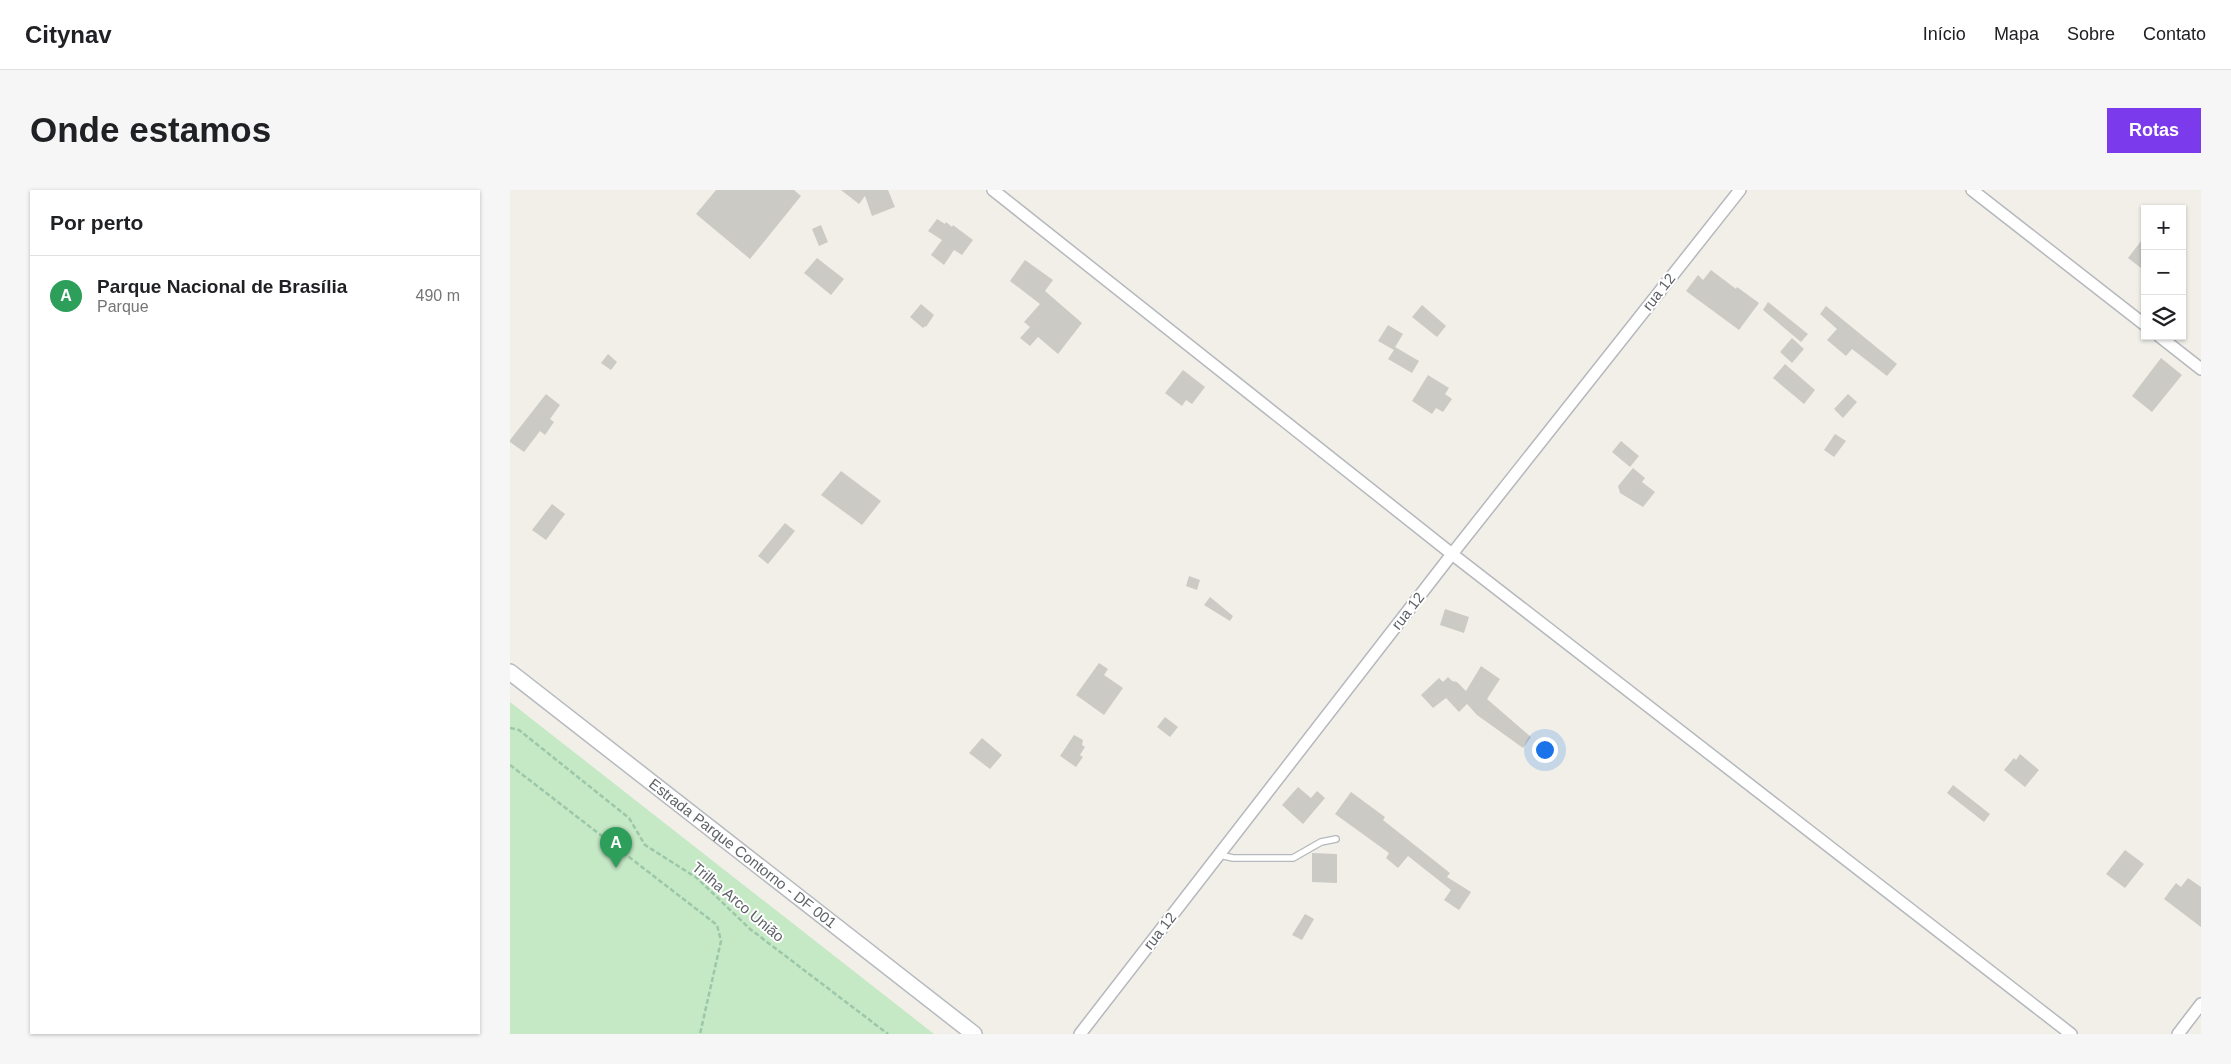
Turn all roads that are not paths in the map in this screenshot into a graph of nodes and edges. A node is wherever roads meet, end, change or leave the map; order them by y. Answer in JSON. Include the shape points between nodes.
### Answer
{"nodes":[{"id":1,"x":993,"y":190,"type":"edge"},
{"id":2,"x":1740,"y":190,"type":"edge"},
{"id":3,"x":1972,"y":190,"type":"edge"},
{"id":4,"x":2141,"y":322,"type":"edge"},
{"id":5,"x":2164,"y":340,"type":"edge"},
{"id":6,"x":2201,"y":369,"type":"edge"},
{"id":7,"x":1452,"y":554,"type":"junction"},
{"id":8,"x":510,"y":672,"type":"edge"},
{"id":9,"x":1336,"y":839,"type":"dead end"},
{"id":10,"x":1219,"y":855,"type":"junction"},
{"id":11,"x":2201,"y":1004,"type":"edge"},
{"id":12,"x":974,"y":1034,"type":"edge"},
{"id":13,"x":1080,"y":1034,"type":"edge"},
{"id":14,"x":2071,"y":1034,"type":"edge"},
{"id":15,"x":2178,"y":1034,"type":"edge"}],
"edges":[{"from":1,"to":7,"type":"street"},
{"from":2,"to":7,"type":"street","name":"rua 12"},
{"from":3,"to":4,"type":"street"},
{"from":5,"to":6,"type":"street"},
{"from":7,"to":10,"type":"street","name":"rua 12"},
{"from":7,"to":14,"type":"street"},
{"from":8,"to":12,"type":"main road","name":"Estrada Parque Contorno - DF 001"},
{"from":9,"to":10,"type":"lane","via":[[1321,842],[1293,858]]},
{"from":10,"to":13,"type":"street","name":"rua 12"},
{"from":11,"to":15,"type":"street"}]}
